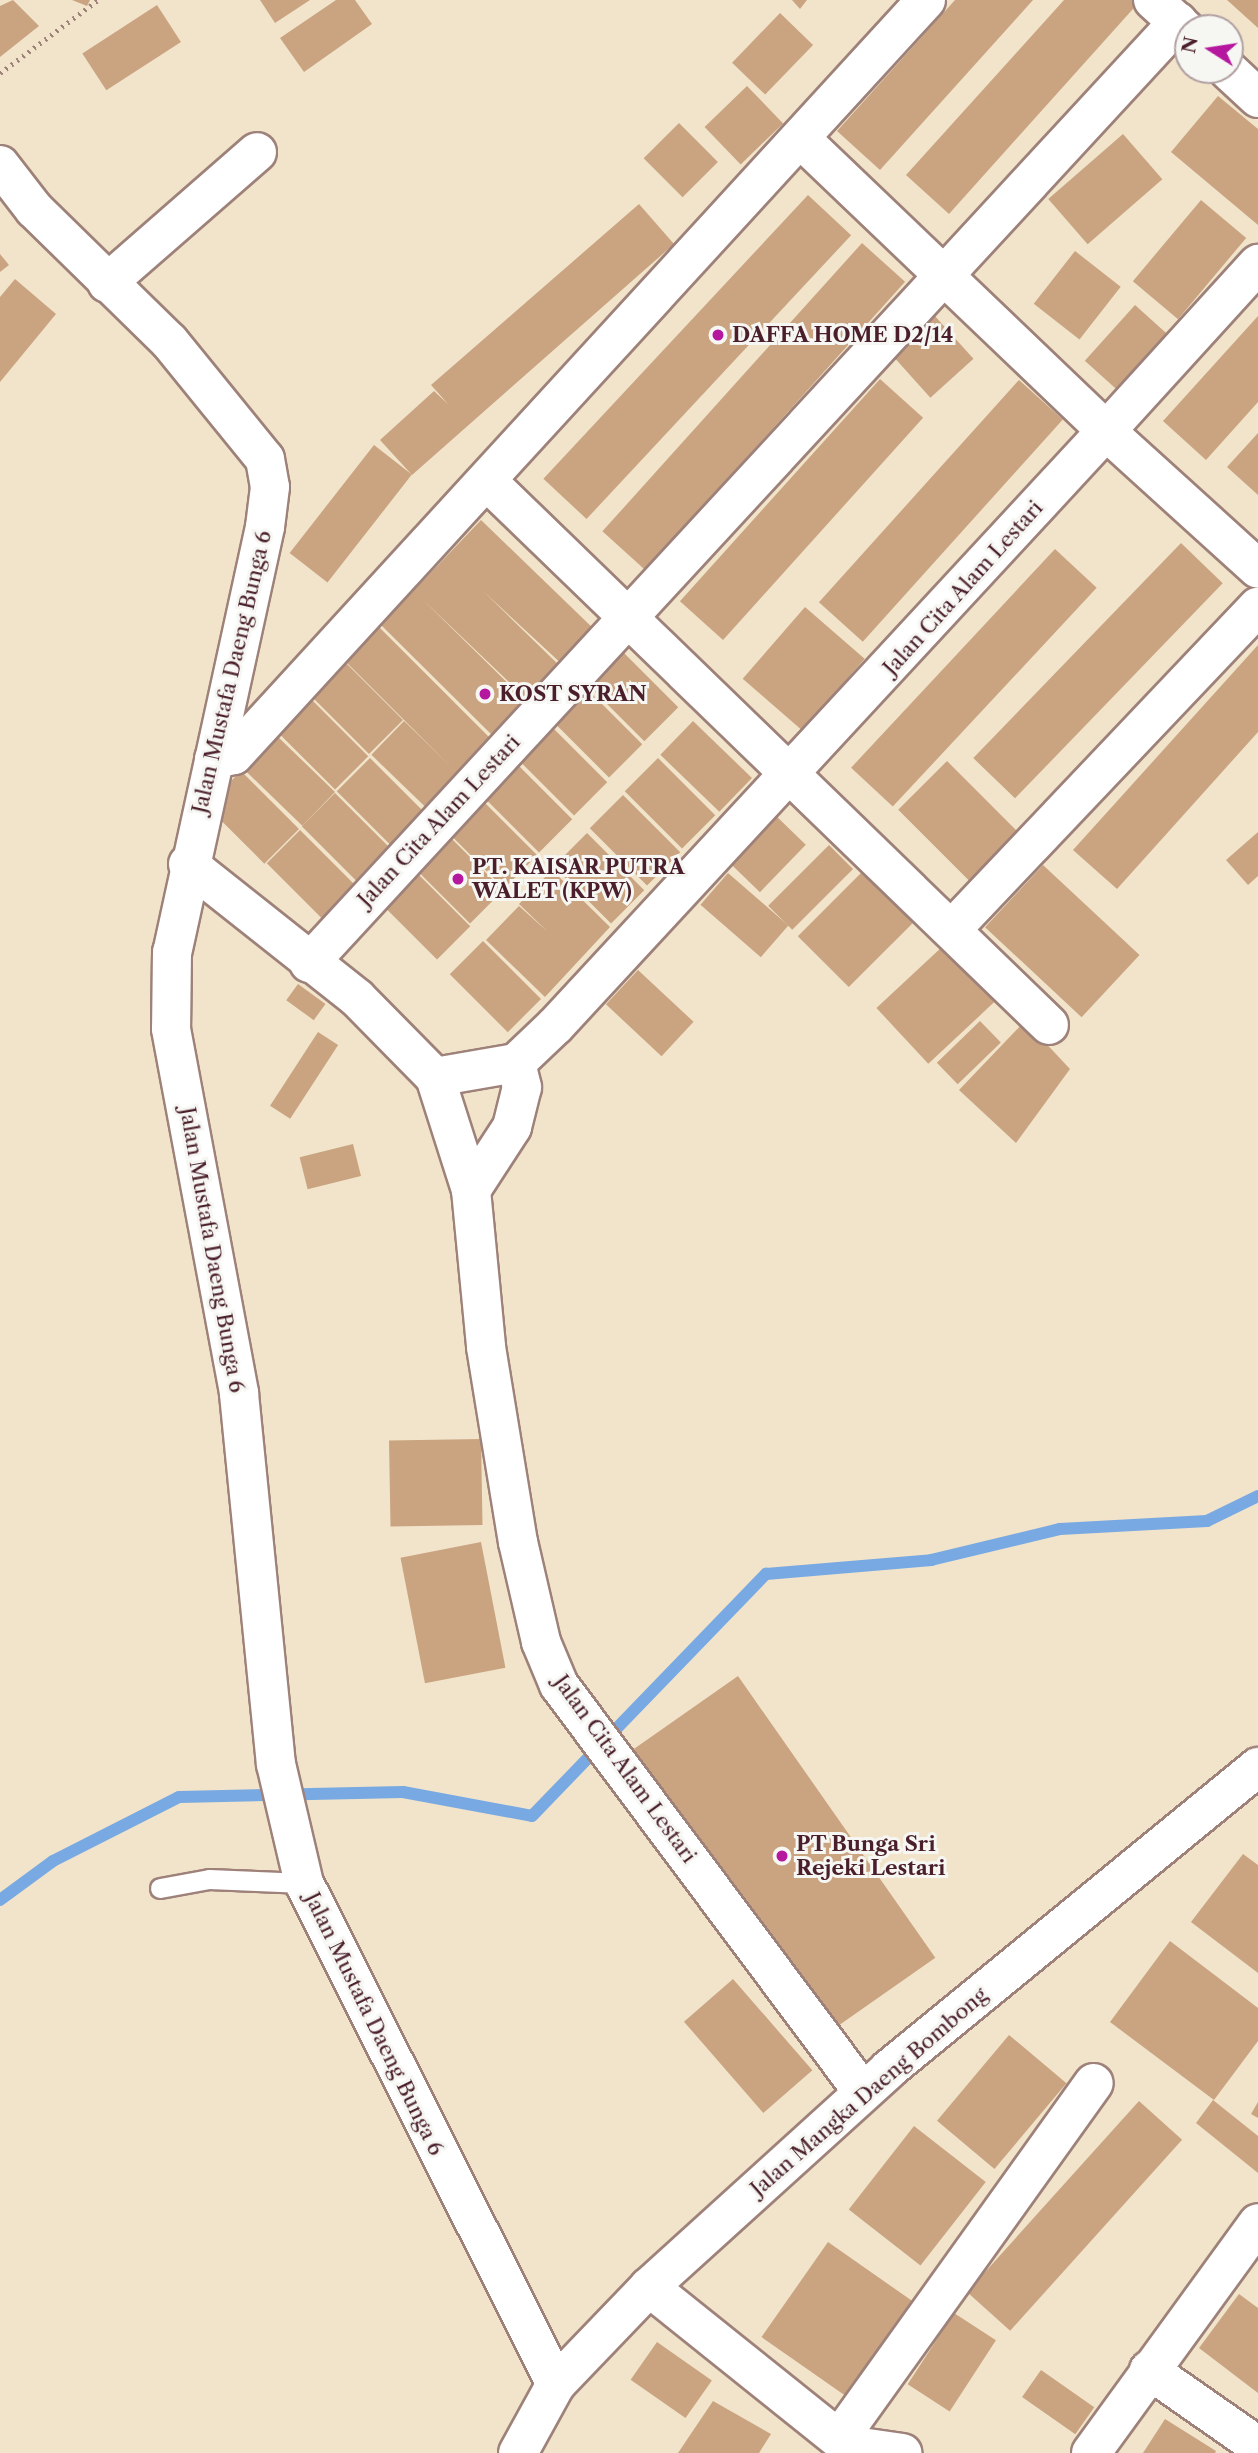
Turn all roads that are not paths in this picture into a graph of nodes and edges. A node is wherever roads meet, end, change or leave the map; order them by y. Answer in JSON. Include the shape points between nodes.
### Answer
{"nodes":[{"id":1,"x":926,"y":0,"type":"edge"},
{"id":2,"x":1173,"y":18,"type":"edge"},
{"id":3,"x":1243,"y":84,"type":"edge"},
{"id":4,"x":1258,"y":98,"type":"edge"},
{"id":5,"x":803,"y":141,"type":"junction"},
{"id":6,"x":257,"y":152,"type":"dead end"},
{"id":7,"x":0,"y":165,"type":"edge"},
{"id":8,"x":1258,"y":264,"type":"edge"},
{"id":9,"x":941,"y":277,"type":"junction"},
{"id":10,"x":107,"y":283,"type":"junction"},
{"id":11,"x":1106,"y":431,"type":"junction"},
{"id":12,"x":487,"y":481,"type":"junction"},
{"id":13,"x":1257,"y":565,"type":"edge"},
{"id":14,"x":1258,"y":607,"type":"edge"},
{"id":15,"x":628,"y":620,"type":"junction"},
{"id":16,"x":224,"y":757,"type":"junction"},
{"id":17,"x":792,"y":776,"type":"junction"},
{"id":18,"x":195,"y":872,"type":"junction"},
{"id":19,"x":953,"y":928,"type":"junction"},
{"id":20,"x":309,"y":963,"type":"junction"},
{"id":21,"x":1049,"y":1025,"type":"dead end"},
{"id":22,"x":516,"y":1063,"type":"junction"},
{"id":23,"x":435,"y":1077,"type":"junction"},
{"id":24,"x":471,"y":1190,"type":"junction"},
{"id":25,"x":1258,"y":1767,"type":"edge"},
{"id":26,"x":304,"y":1883,"type":"junction"},
{"id":27,"x":160,"y":1888,"type":"dead end"},
{"id":28,"x":1094,"y":2083,"type":"dead end"},
{"id":29,"x":863,"y":2092,"type":"junction"},
{"id":30,"x":1258,"y":2223,"type":"edge"},
{"id":31,"x":649,"y":2287,"type":"junction"},
{"id":32,"x":1149,"y":2370,"type":"junction"},
{"id":33,"x":556,"y":2384,"type":"junction"},
{"id":34,"x":850,"y":2445,"type":"edge"},
{"id":35,"x":1258,"y":2446,"type":"edge"},
{"id":36,"x":896,"y":2451,"type":"edge"},
{"id":37,"x":518,"y":2453,"type":"edge"},
{"id":38,"x":1091,"y":2453,"type":"edge"}],
"edges":[{"from":1,"to":5,"type":"street"},
{"from":2,"to":9,"type":"street","name":"Jalan Cita Alam Lestari"},
{"from":3,"to":4,"type":"street"},
{"from":5,"to":9,"type":"street"},
{"from":5,"to":12,"type":"street"},
{"from":6,"to":10,"type":"street"},
{"from":7,"to":10,"type":"street","name":"Jalan Mustafa Daeng Bunga 6"},
{"from":8,"to":11,"type":"street","name":"Jalan Cita Alam Lestari"},
{"from":9,"to":11,"type":"street"},
{"from":9,"to":15,"type":"street","name":"Jalan Cita Alam Lestari"},
{"from":10,"to":16,"type":"street","name":"Jalan Mustafa Daeng Bunga 6","via":[[169,341],[265,459],[270,487],[265,527]]},
{"from":11,"to":13,"type":"street"},
{"from":11,"to":17,"type":"street","name":"Jalan Cita Alam Lestari"},
{"from":12,"to":15,"type":"street"},
{"from":12,"to":16,"type":"street"},
{"from":14,"to":19,"type":"street"},
{"from":15,"to":17,"type":"street"},
{"from":15,"to":20,"type":"street","name":"Jalan Cita Alam Lestari"},
{"from":16,"to":18,"type":"street","name":"Jalan Mustafa Daeng Bunga 6"},
{"from":17,"to":19,"type":"street"},
{"from":17,"to":22,"type":"street","name":"Jalan Cita Alam Lestari"},
{"from":18,"to":20,"type":"street","name":"Jalan Cita Alam Lestari"},
{"from":18,"to":26,"type":"street","name":"Jalan Mustafa Daeng Bunga 6","via":[[172,952],[171,1029],[239,1394],[276,1764]]},
{"from":19,"to":21,"type":"street"},
{"from":20,"to":23,"type":"street","name":"Jalan Cita Alam Lestari","via":[[357,998]]},
{"from":22,"to":23,"type":"street"},
{"from":22,"to":24,"type":"street","via":[[522,1087],[512,1127]]},
{"from":23,"to":24,"type":"street","name":"Jalan Cita Alam Lestari"},
{"from":24,"to":29,"type":"street","name":"Jalan Cita Alam Lestari","via":[[486,1347],[518,1542],[541,1642],[559,1685]]},
{"from":25,"to":29,"type":"street","name":"Jalan Mangka Daeng Bombong"},
{"from":26,"to":27,"type":"lane","via":[[209,1879]]},
{"from":26,"to":33,"type":"street","name":"Jalan Mustafa Daeng Bunga 6"},
{"from":28,"to":34,"type":"street"},
{"from":29,"to":31,"type":"street","name":"Jalan Mangka Daeng Bombong"},
{"from":30,"to":32,"type":"street"},
{"from":31,"to":33,"type":"street","name":"Jalan Mangka Daeng Bombong"},
{"from":31,"to":34,"type":"street"},
{"from":32,"to":35,"type":"street"},
{"from":32,"to":38,"type":"street"},
{"from":33,"to":37,"type":"street","name":"Jalan Mangka Daeng Bombong"},
{"from":34,"to":36,"type":"street"}]}
